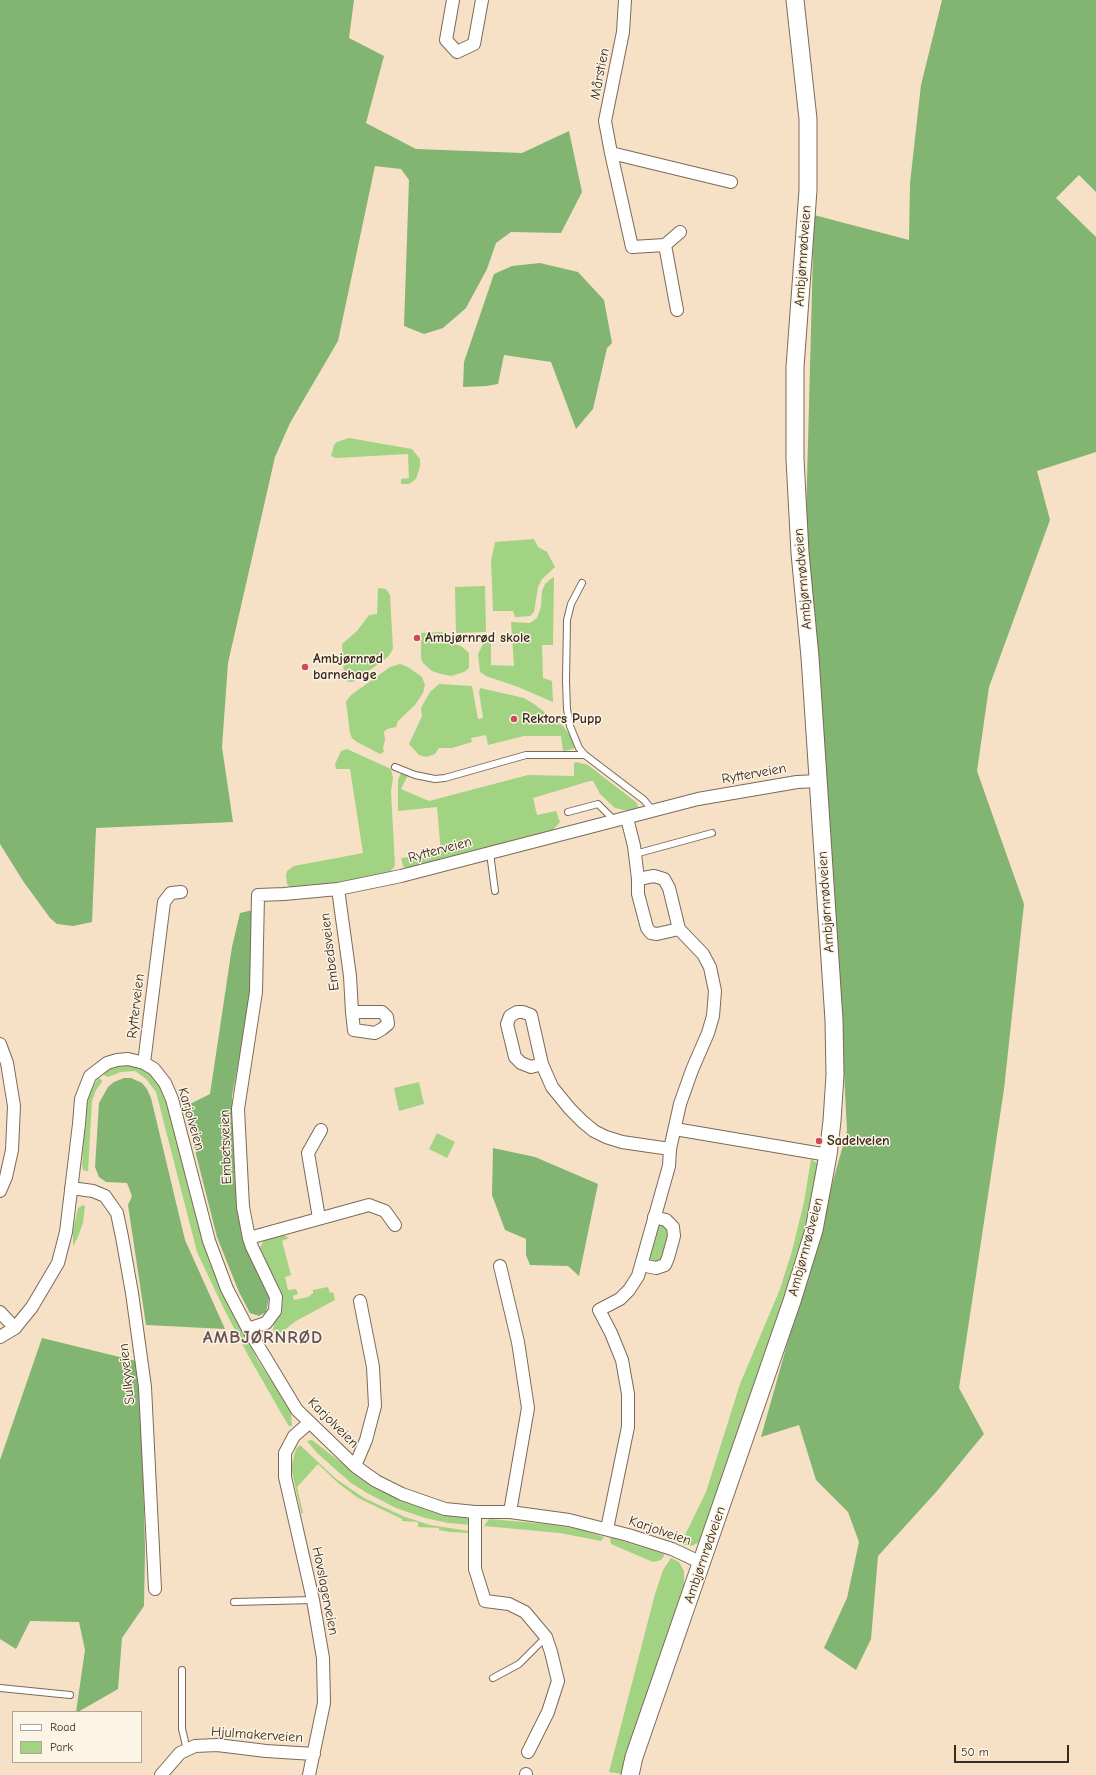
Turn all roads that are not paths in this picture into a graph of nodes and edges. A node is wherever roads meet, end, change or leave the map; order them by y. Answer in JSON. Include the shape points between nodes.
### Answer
{"nodes":[{"id":1,"x":453,"y":0,"type":"edge"},
{"id":2,"x":482,"y":0,"type":"edge"},
{"id":3,"x":625,"y":0,"type":"edge"},
{"id":4,"x":795,"y":0,"type":"edge"},
{"id":5,"x":611,"y":153,"type":"junction"},
{"id":6,"x":731,"y":182,"type":"dead end"},
{"id":7,"x":680,"y":232,"type":"dead end"},
{"id":8,"x":665,"y":245,"type":"junction"},
{"id":9,"x":678,"y":310,"type":"dead end"},
{"id":10,"x":582,"y":583,"type":"dead end"},
{"id":11,"x":584,"y":755,"type":"junction"},
{"id":12,"x":395,"y":766,"type":"dead end"},
{"id":13,"x":818,"y":781,"type":"junction"},
{"id":14,"x":653,"y":811,"type":"junction"},
{"id":15,"x":568,"y":812,"type":"dead end"},
{"id":16,"x":627,"y":818,"type":"junction"},
{"id":17,"x":615,"y":821,"type":"junction"},
{"id":18,"x":712,"y":833,"type":"dead end"},
{"id":19,"x":490,"y":853,"type":"junction"},
{"id":20,"x":635,"y":854,"type":"junction"},
{"id":21,"x":638,"y":879,"type":"junction"},
{"id":22,"x":338,"y":889,"type":"junction"},
{"id":23,"x":495,"y":891,"type":"dead end"},
{"id":24,"x":181,"y":892,"type":"dead end"},
{"id":25,"x":258,"y":895,"type":"joint"},
{"id":26,"x":679,"y":929,"type":"junction"},
{"id":27,"x":352,"y":1012,"type":"dead end"},
{"id":28,"x":0,"y":1044,"type":"edge"},
{"id":29,"x":144,"y":1063,"type":"junction"},
{"id":30,"x":542,"y":1064,"type":"dead end"},
{"id":31,"x":675,"y":1129,"type":"junction"},
{"id":32,"x":321,"y":1130,"type":"dead end"},
{"id":33,"x":670,"y":1150,"type":"junction"},
{"id":34,"x":828,"y":1155,"type":"junction"},
{"id":35,"x":71,"y":1188,"type":"junction"},
{"id":36,"x":0,"y":1191,"type":"edge"},
{"id":37,"x":654,"y":1217,"type":"junction"},
{"id":38,"x":319,"y":1218,"type":"junction"},
{"id":39,"x":395,"y":1225,"type":"dead end"},
{"id":40,"x":249,"y":1238,"type":"junction"},
{"id":41,"x":641,"y":1265,"type":"junction"},
{"id":42,"x":500,"y":1266,"type":"dead end"},
{"id":43,"x":360,"y":1301,"type":"dead end"},
{"id":44,"x":0,"y":1312,"type":"edge"},
{"id":45,"x":15,"y":1328,"type":"junction"},
{"id":46,"x":248,"y":1329,"type":"junction"},
{"id":47,"x":0,"y":1337,"type":"edge"},
{"id":48,"x":309,"y":1423,"type":"junction"},
{"id":49,"x":355,"y":1466,"type":"junction"},
{"id":50,"x":475,"y":1512,"type":"junction"},
{"id":51,"x":510,"y":1512,"type":"junction"},
{"id":52,"x":607,"y":1529,"type":"junction"},
{"id":53,"x":702,"y":1563,"type":"junction"},
{"id":54,"x":155,"y":1589,"type":"dead end"},
{"id":55,"x":313,"y":1600,"type":"junction"},
{"id":56,"x":234,"y":1602,"type":"dead end"},
{"id":57,"x":546,"y":1637,"type":"junction"},
{"id":58,"x":182,"y":1670,"type":"dead end"},
{"id":59,"x":494,"y":1678,"type":"dead end"},
{"id":60,"x":0,"y":1688,"type":"edge"},
{"id":61,"x":70,"y":1695,"type":"dead end"},
{"id":62,"x":187,"y":1750,"type":"junction"},
{"id":63,"x":528,"y":1752,"type":"dead end"},
{"id":64,"x":314,"y":1754,"type":"junction"},
{"id":65,"x":161,"y":1775,"type":"edge"},
{"id":66,"x":309,"y":1775,"type":"edge"},
{"id":67,"x":630,"y":1775,"type":"edge"}],
"edges":[{"from":1,"to":2,"type":"street","via":[[446,40],[457,52],[474,44]]},
{"from":3,"to":5,"type":"street","name":"Mårstien","via":[[623,32],[605,121]]},
{"from":4,"to":13,"type":"street","name":"Ambjørnrødveien","via":[[808,119],[808,190],[795,367],[795,458]]},
{"from":5,"to":6,"type":"street"},
{"from":5,"to":8,"type":"street","name":"Mårstien","via":[[632,247]]},
{"from":7,"to":8,"type":"street"},
{"from":8,"to":9,"type":"street"},
{"from":10,"to":11,"type":"lane","via":[[571,604],[567,620],[566,681],[570,726]]},
{"from":11,"to":12,"type":"lane","via":[[526,755],[435,779],[415,775]]},
{"from":11,"to":14,"type":"lane","via":[[644,800]]},
{"from":13,"to":14,"type":"street","name":"Rytterveien","via":[[797,782],[698,799]]},
{"from":13,"to":34,"type":"street","name":"Ambjørnrødveien","via":[[834,1020],[835,1075]]},
{"from":14,"to":16,"type":"street","name":"Rytterveien"},
{"from":15,"to":17,"type":"lane","via":[[598,804]]},
{"from":16,"to":17,"type":"street","name":"Rytterveien"},
{"from":16,"to":20,"type":"street"},
{"from":17,"to":19,"type":"street","name":"Rytterveien"},
{"from":18,"to":20,"type":"lane"},
{"from":19,"to":22,"type":"street","name":"Rytterveien"},
{"from":19,"to":23,"type":"lane"},
{"from":20,"to":21,"type":"street"},
{"from":21,"to":26,"type":"street","via":[[654,876],[664,879],[669,888]]},
{"from":21,"to":26,"type":"street","via":[[638,894],[649,930],[657,934]]},
{"from":22,"to":25,"type":"street","name":"Rytterveien"},
{"from":22,"to":27,"type":"street","name":"Embedsveien","via":[[350,976]]},
{"from":24,"to":29,"type":"street","name":"Rytterveien","via":[[171,893],[164,902]]},
{"from":25,"to":40,"type":"street","name":"Embetsveien","via":[[256,992],[238,1109],[244,1207]]},
{"from":26,"to":31,"type":"street","via":[[703,954],[710,967],[715,991],[713,1016],[680,1104]]},
{"from":28,"to":36,"type":"street","via":[[7,1063],[14,1106],[12,1150]]},
{"from":29,"to":35,"type":"street","via":[[128,1059],[117,1060],[107,1063],[90,1076],[81,1099]]},
{"from":29,"to":46,"type":"street","name":"Karjolveien","via":[[165,1083],[172,1099],[209,1241],[227,1289]]},
{"from":30,"to":33,"type":"street","via":[[559,1097],[594,1131],[622,1142]]},
{"from":31,"to":33,"type":"street"},
{"from":31,"to":34,"type":"street","via":[[745,1145]]},
{"from":32,"to":38,"type":"street","via":[[308,1153]]},
{"from":33,"to":37,"type":"street","via":[[669,1166]]},
{"from":34,"to":53,"type":"street","name":"Ambjørnrødveien","via":[[814,1230]]},
{"from":35,"to":45,"type":"street","via":[[66,1232],[58,1263],[32,1307]]},
{"from":35,"to":54,"type":"street","name":"Sulkyveien","via":[[93,1191],[105,1196],[117,1212],[132,1293],[145,1387]]},
{"from":37,"to":41,"type":"street"},
{"from":37,"to":41,"type":"street","via":[[666,1220],[673,1227],[674,1236],[665,1264],[656,1268]]},
{"from":38,"to":39,"type":"street","via":[[369,1205],[386,1211]]},
{"from":38,"to":40,"type":"street","via":[[296,1230]]},
{"from":40,"to":46,"type":"street","name":"Embetsveien","via":[[276,1297],[275,1311],[266,1323]]},
{"from":41,"to":52,"type":"street","name":"Karjolveien","via":[[638,1276],[626,1294],[620,1300],[599,1310],[622,1360],[628,1394],[628,1428]]},
{"from":42,"to":51,"type":"street","via":[[518,1342],[528,1408]]},
{"from":43,"to":49,"type":"street","name":"Karjolveien","via":[[373,1367],[375,1406],[366,1440]]},
{"from":44,"to":45,"type":"street"},
{"from":45,"to":47,"type":"street"},
{"from":46,"to":48,"type":"street","name":"Karjolveien","via":[[297,1410]]},
{"from":48,"to":49,"type":"street","name":"Karjolveien"},
{"from":48,"to":55,"type":"street","name":"Hovslagerveien","via":[[294,1436],[285,1453],[285,1478]]},
{"from":49,"to":50,"type":"street","name":"Karjolveien","via":[[376,1481],[402,1494],[445,1509]]},
{"from":50,"to":51,"type":"street","name":"Karjolveien"},
{"from":50,"to":57,"type":"street","via":[[475,1569],[485,1601],[509,1604],[525,1612]]},
{"from":51,"to":52,"type":"street","name":"Karjolveien","via":[[569,1520]]},
{"from":52,"to":53,"type":"street","name":"Karjolveien","via":[[672,1549]]},
{"from":53,"to":67,"type":"street","name":"Ambjørnrødveien","via":[[634,1757]]},
{"from":55,"to":56,"type":"lane"},
{"from":55,"to":64,"type":"street","name":"Hovslagerveien","via":[[323,1658],[324,1703]]},
{"from":57,"to":59,"type":"lane","via":[[519,1664]]},
{"from":57,"to":63,"type":"street","via":[[558,1681],[548,1712]]},
{"from":58,"to":62,"type":"lane","via":[[182,1729]]},
{"from":60,"to":61,"type":"lane"},
{"from":62,"to":64,"type":"street","name":"Hjulmakerveien","via":[[195,1746],[217,1745],[266,1752]]},
{"from":62,"to":65,"type":"street","name":"Hjulmakerveien","via":[[180,1753]]},
{"from":64,"to":66,"type":"street","name":"Hovslagerveien"}]}
